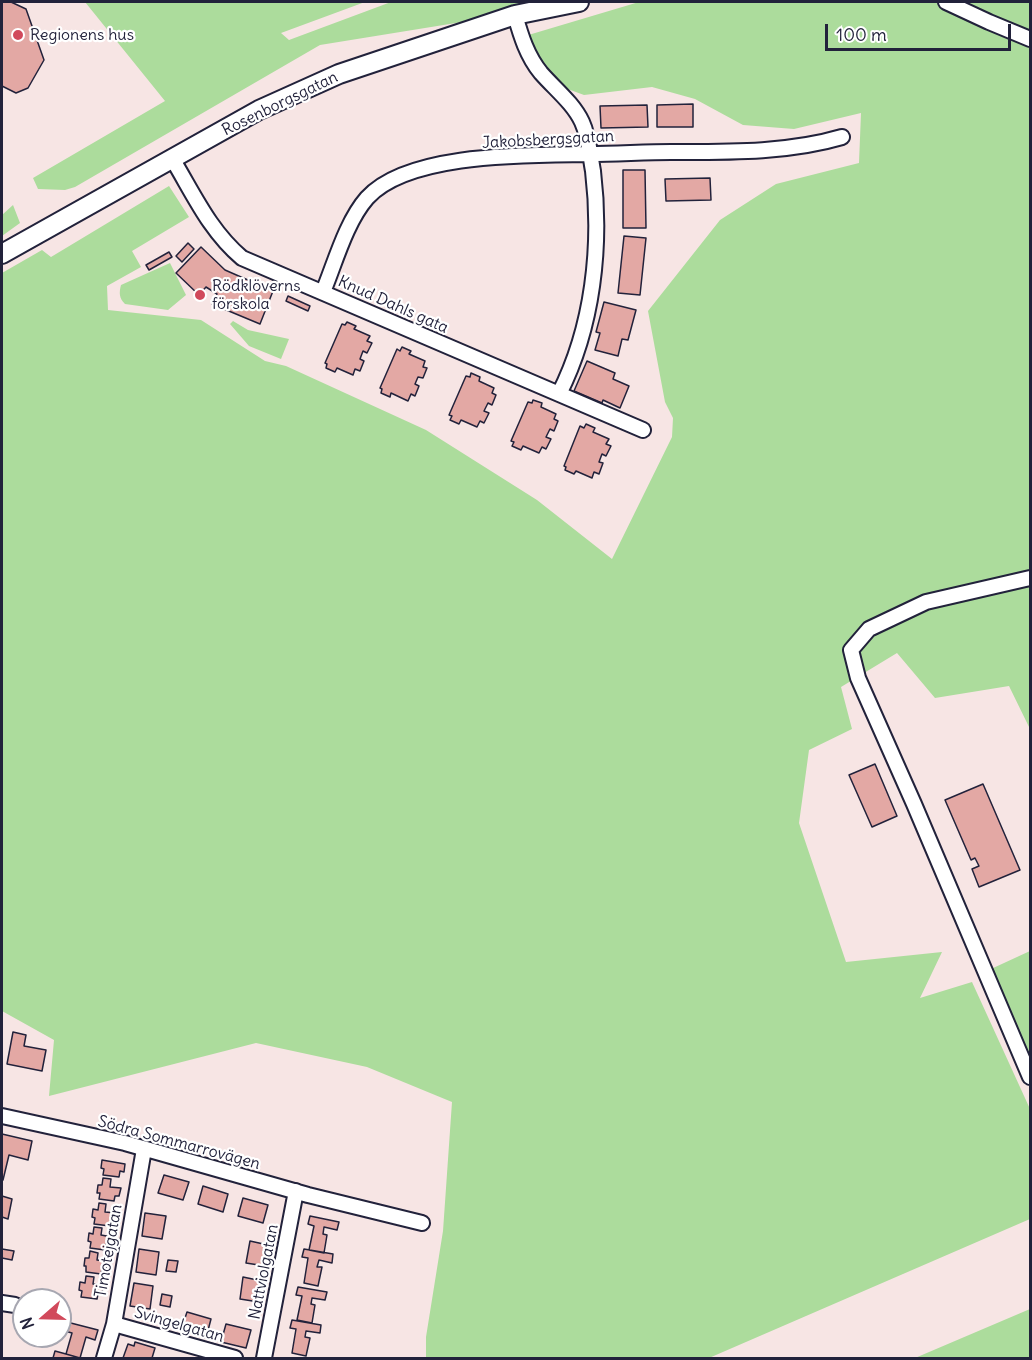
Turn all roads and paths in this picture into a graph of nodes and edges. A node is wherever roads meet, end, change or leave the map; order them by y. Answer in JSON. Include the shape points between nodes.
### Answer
{"nodes":[{"id":1,"x":579,"y":2,"type":"edge"},
{"id":2,"x":946,"y":2,"type":"edge"},
{"id":3,"x":515,"y":15,"type":"junction"},
{"id":4,"x":1030,"y":39,"type":"edge"},
{"id":5,"x":842,"y":137,"type":"dead end"},
{"id":6,"x":590,"y":154,"type":"junction"},
{"id":7,"x":172,"y":160,"type":"junction"},
{"id":8,"x":2,"y":254,"type":"edge"},
{"id":9,"x":323,"y":292,"type":"junction"},
{"id":10,"x":559,"y":394,"type":"junction"},
{"id":11,"x":643,"y":430,"type":"dead end"},
{"id":12,"x":1030,"y":578,"type":"edge"},
{"id":13,"x":1030,"y":1077,"type":"edge"},
{"id":14,"x":2,"y":1116,"type":"edge"},
{"id":15,"x":144,"y":1149,"type":"junction"},
{"id":16,"x":302,"y":1193,"type":"junction"},
{"id":17,"x":422,"y":1223,"type":"dead end"},
{"id":18,"x":114,"y":1324,"type":"junction"},
{"id":19,"x":104,"y":1359,"type":"edge"},
{"id":20,"x":235,"y":1359,"type":"edge"},
{"id":21,"x":264,"y":1359,"type":"edge"}],
"edges":[{"from":1,"to":3,"type":"street","name":"Rosenborgsgatan"},
{"from":2,"to":4,"type":"street"},
{"from":3,"to":6,"type":"street","via":[[534,63],[582,122]]},
{"from":3,"to":7,"type":"street","name":"Rosenborgsgatan","via":[[339,74],[259,110]]},
{"from":5,"to":6,"type":"street","name":"Jakobsbergsgatan","via":[[817,144],[766,149]]},
{"from":6,"to":9,"type":"street","name":"Jakobsbergsgatan","via":[[470,160],[397,177],[367,198]]},
{"from":6,"to":10,"type":"street","via":[[597,202],[593,279],[585,321]]},
{"from":7,"to":8,"type":"street","name":"Rosenborgsgatan"},
{"from":7,"to":9,"type":"street","name":"Knud Dahls gata","via":[[209,223],[228,246],[261,268]]},
{"from":9,"to":10,"type":"street","name":"Knud Dahls gata"},
{"from":10,"to":11,"type":"street","name":"Knud Dahls gata"},
{"from":12,"to":13,"type":"street","via":[[926,602],[869,629],[851,650],[858,678]]},
{"from":14,"to":15,"type":"street","name":"Södra Sommarrovägen"},
{"from":15,"to":16,"type":"street","name":"Södra Sommarrovägen"},
{"from":15,"to":18,"type":"street","name":"Timotejgatan"},
{"from":16,"to":17,"type":"street","name":"Södra Sommarrovägen"},
{"from":16,"to":21,"type":"street","name":"Nattviolgatan"},
{"from":18,"to":19,"type":"street","name":"Timotejgatan"},
{"from":18,"to":20,"type":"street","name":"Svingelgatan"}]}
